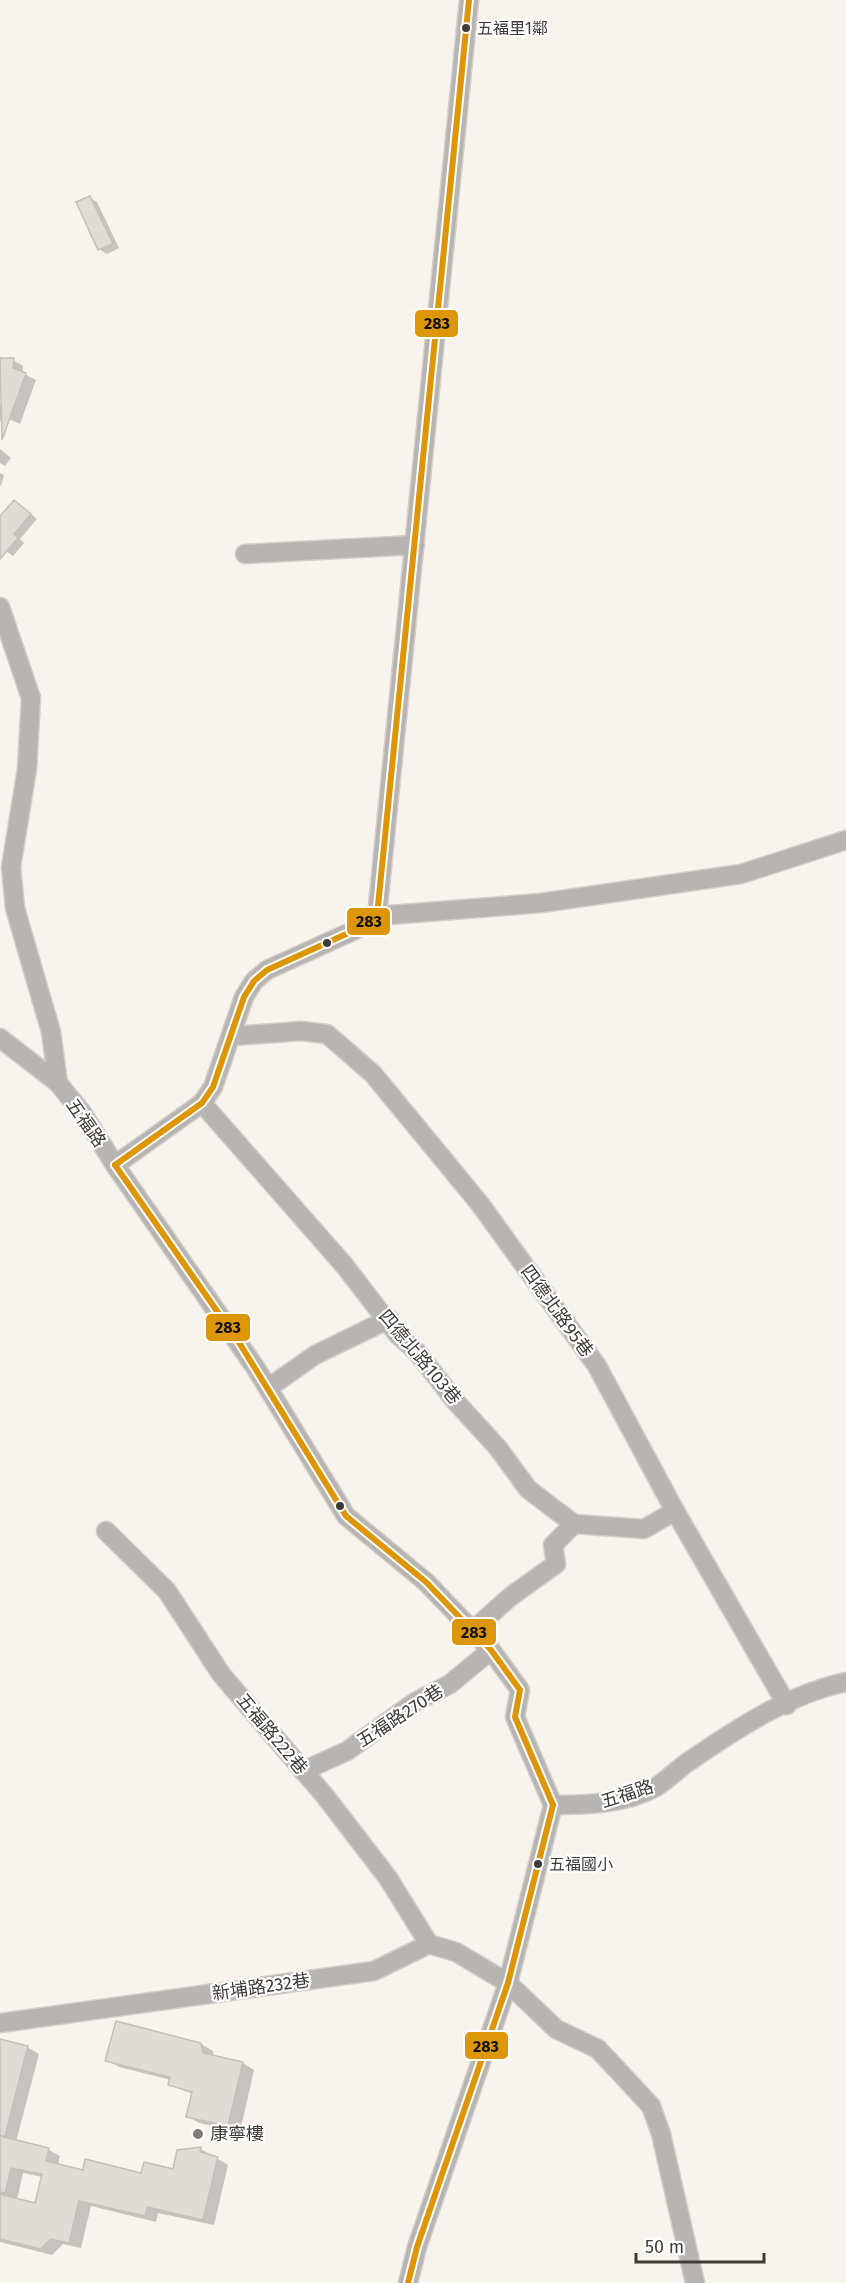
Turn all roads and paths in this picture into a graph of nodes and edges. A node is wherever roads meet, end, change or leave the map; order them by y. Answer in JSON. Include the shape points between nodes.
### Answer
{"nodes":[{"id":1,"x":469,"y":0,"type":"edge"},
{"id":2,"x":415,"y":545,"type":"junction"},
{"id":3,"x":244,"y":554,"type":"dead end"},
{"id":4,"x":0,"y":606,"type":"edge"},
{"id":5,"x":846,"y":840,"type":"edge"},
{"id":6,"x":377,"y":916,"type":"junction"},
{"id":7,"x":232,"y":1036,"type":"junction"},
{"id":8,"x":0,"y":1038,"type":"edge"},
{"id":9,"x":58,"y":1083,"type":"junction"},
{"id":10,"x":202,"y":1104,"type":"junction"},
{"id":11,"x":115,"y":1166,"type":"junction"},
{"id":12,"x":389,"y":1319,"type":"junction"},
{"id":13,"x":268,"y":1388,"type":"junction"},
{"id":14,"x":675,"y":1511,"type":"junction"},
{"id":15,"x":574,"y":1524,"type":"junction"},
{"id":16,"x":106,"y":1531,"type":"dead end"},
{"id":17,"x":472,"y":1631,"type":"junction"},
{"id":18,"x":491,"y":1650,"type":"junction"},
{"id":19,"x":846,"y":1682,"type":"edge"},
{"id":20,"x":787,"y":1705,"type":"junction"},
{"id":21,"x":303,"y":1771,"type":"junction"},
{"id":22,"x":554,"y":1805,"type":"junction"},
{"id":23,"x":429,"y":1944,"type":"junction"},
{"id":24,"x":508,"y":1983,"type":"junction"},
{"id":25,"x":0,"y":2023,"type":"edge"},
{"id":26,"x":408,"y":2283,"type":"edge"},
{"id":27,"x":695,"y":2283,"type":"edge"}],
"edges":[{"from":1,"to":2,"type":"street"},
{"from":2,"to":3,"type":"street"},
{"from":2,"to":6,"type":"street"},
{"from":4,"to":9,"type":"street","via":[[31,698],[27,769],[11,867],[15,908],[51,1032]]},
{"from":5,"to":6,"type":"street","via":[[741,874],[541,903]]},
{"from":6,"to":7,"type":"street","via":[[267,970],[254,981],[244,998]]},
{"from":7,"to":10,"type":"street","via":[[213,1087]]},
{"from":7,"to":14,"type":"street","name":"四德北路95巷","via":[[301,1031],[327,1034],[373,1074],[480,1204],[597,1366]]},
{"from":8,"to":9,"type":"street","name":"五福路"},
{"from":9,"to":11,"type":"street","name":"五福路","via":[[83,1114]]},
{"from":10,"to":11,"type":"street"},
{"from":10,"to":12,"type":"street","name":"四德北路103巷"},
{"from":11,"to":13,"type":"street","name":"五福路"},
{"from":12,"to":13,"type":"street","via":[[315,1355]]},
{"from":12,"to":15,"type":"street","name":"四德北路103巷","via":[[398,1335],[417,1352],[528,1489]]},
{"from":13,"to":17,"type":"street","name":"五福路","via":[[346,1516],[426,1582]]},
{"from":14,"to":15,"type":"street","via":[[644,1529]]},
{"from":14,"to":20,"type":"street","name":"四德北路95巷"},
{"from":15,"to":17,"type":"street","via":[[553,1545],[556,1564]]},
{"from":16,"to":21,"type":"street","name":"五福路222巷","via":[[167,1591],[221,1674]]},
{"from":17,"to":18,"type":"street","name":"五福路"},
{"from":18,"to":21,"type":"street","name":"五福路270巷","via":[[450,1684],[415,1702],[347,1751]]},
{"from":18,"to":22,"type":"street","name":"五福路","via":[[520,1690],[515,1717]]},
{"from":19,"to":20,"type":"street","name":"五福路","via":[[816,1688]]},
{"from":20,"to":22,"type":"street","name":"五福路","via":[[723,1739],[655,1787],[602,1804]]},
{"from":21,"to":23,"type":"street","name":"五福路222巷","via":[[388,1878]]},
{"from":22,"to":24,"type":"street"},
{"from":23,"to":24,"type":"street","via":[[456,1952]]},
{"from":23,"to":25,"type":"street","name":"新埔路232巷","via":[[374,1971]]},
{"from":24,"to":26,"type":"street"},
{"from":24,"to":27,"type":"street","via":[[556,2029],[598,2049],[651,2106]]}]}
